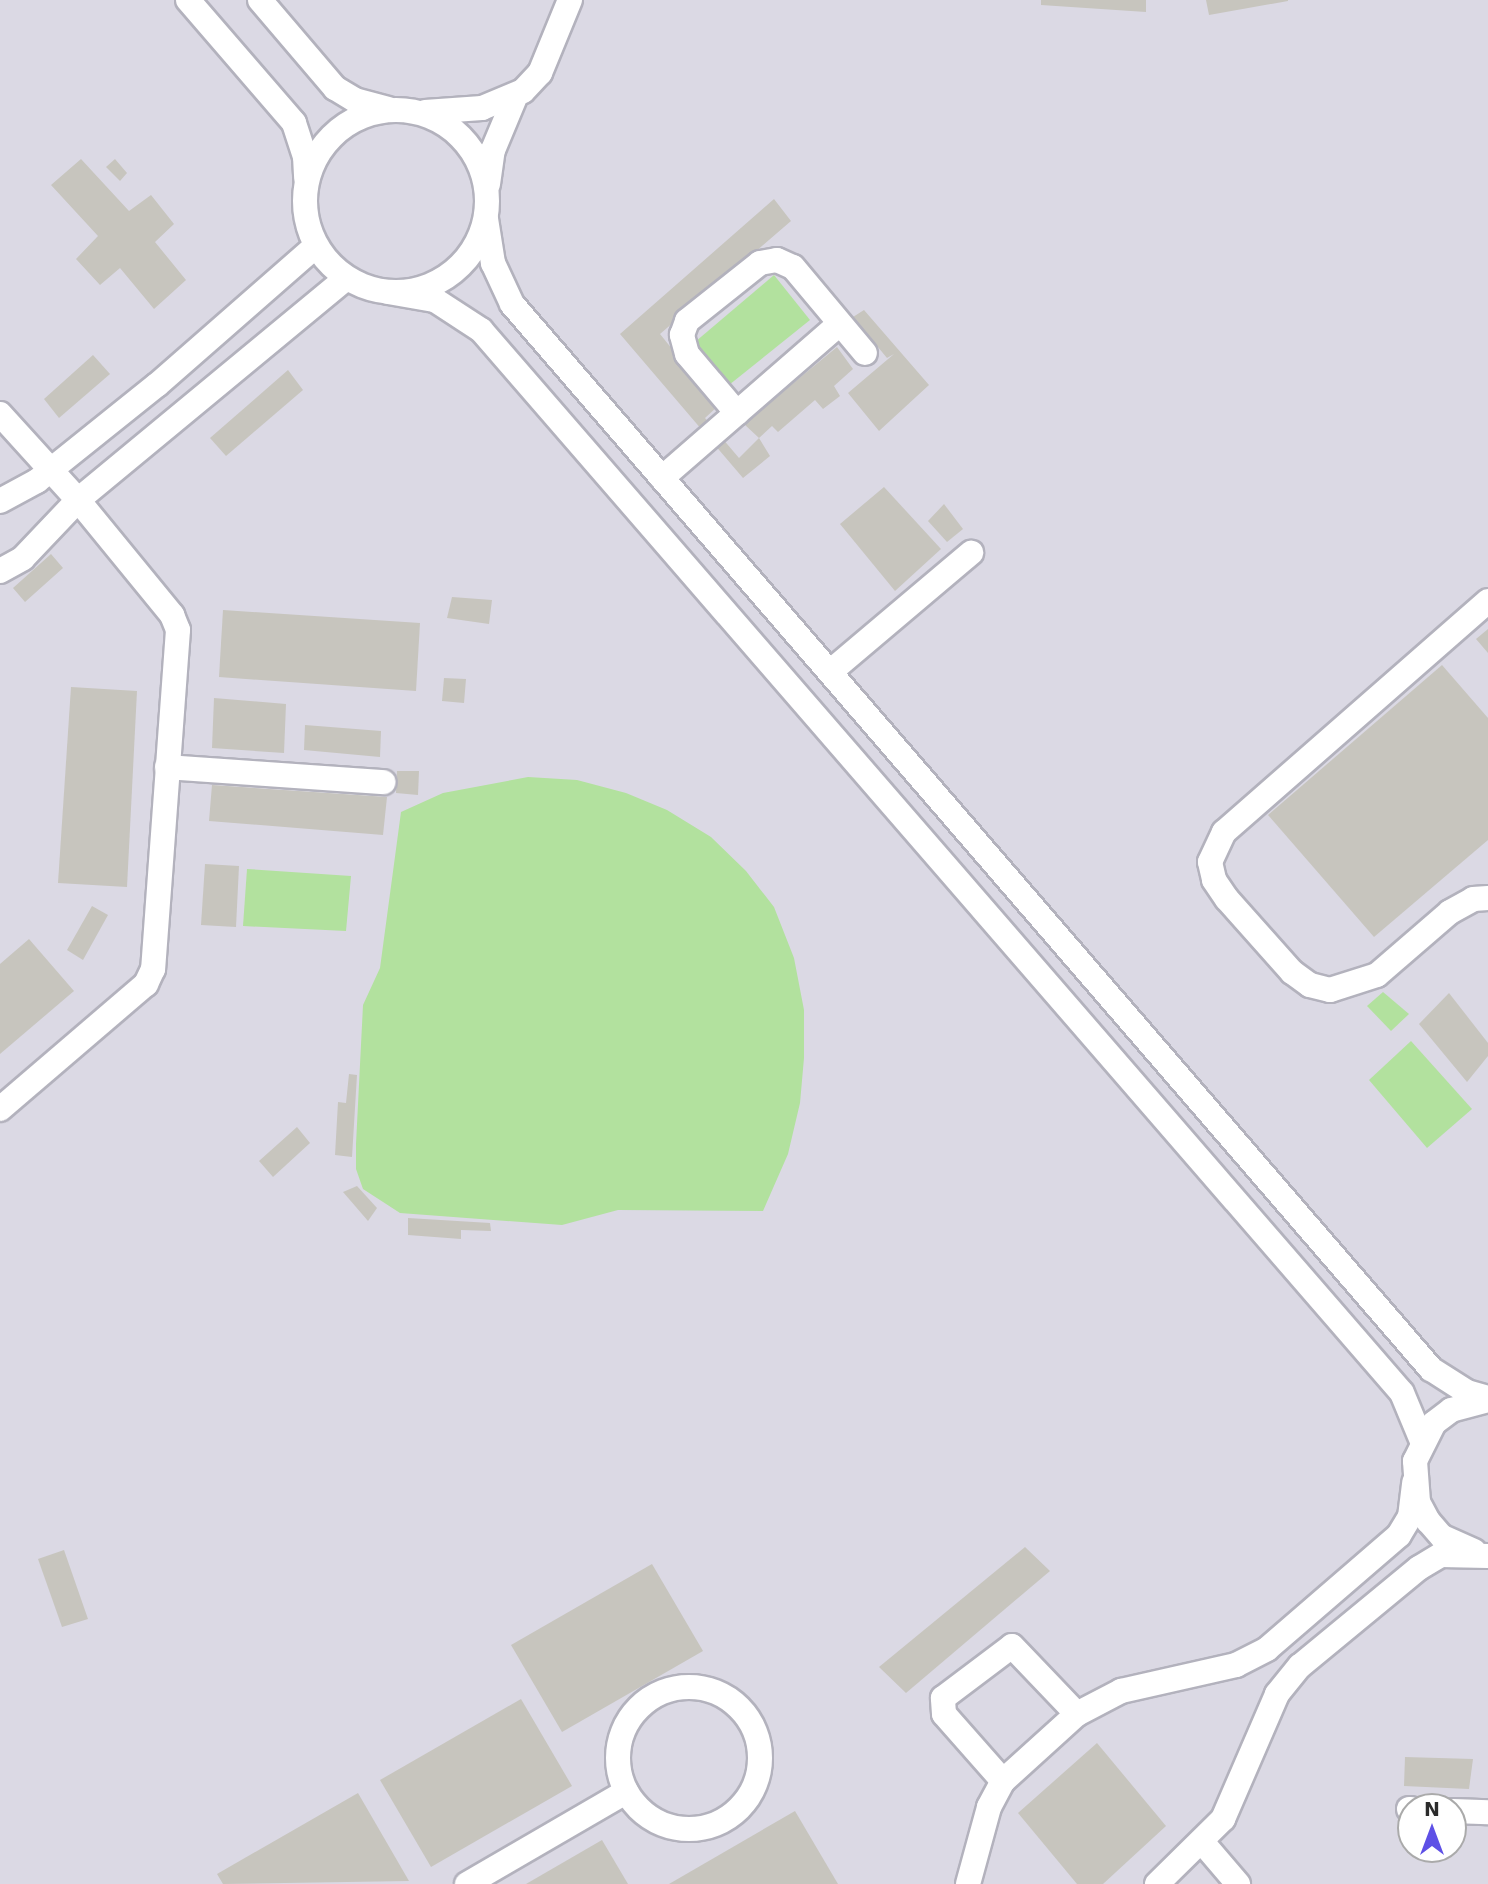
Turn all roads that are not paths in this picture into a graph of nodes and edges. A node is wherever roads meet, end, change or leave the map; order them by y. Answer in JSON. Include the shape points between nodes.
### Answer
{"nodes":[{"id":1,"x":188,"y":0,"type":"edge"},
{"id":2,"x":260,"y":0,"type":"edge"},
{"id":3,"x":570,"y":0,"type":"edge"},
{"id":4,"x":516,"y":95,"type":"junction"},
{"id":5,"x":392,"y":109,"type":"junction"},
{"id":6,"x":416,"y":111,"type":"junction"},
{"id":7,"x":306,"y":180,"type":"junction"},
{"id":8,"x":487,"y":211,"type":"junction"},
{"id":9,"x":316,"y":246,"type":"junction"},
{"id":10,"x":346,"y":278,"type":"junction"},
{"id":11,"x":388,"y":292,"type":"junction"},
{"id":12,"x":839,"y":324,"type":"junction"},
{"id":13,"x":865,"y":353,"type":"dead end"},
{"id":14,"x":158,"y":385,"type":"junction"},
{"id":15,"x":181,"y":412,"type":"junction"},
{"id":16,"x":737,"y":413,"type":"junction"},
{"id":17,"x":0,"y":414,"type":"edge"},
{"id":18,"x":52,"y":469,"type":"junction"},
{"id":19,"x":662,"y":478,"type":"junction"},
{"id":20,"x":78,"y":500,"type":"junction"},
{"id":21,"x":0,"y":501,"type":"edge"},
{"id":22,"x":971,"y":553,"type":"dead end"},
{"id":23,"x":0,"y":570,"type":"edge"},
{"id":24,"x":1488,"y":601,"type":"edge"},
{"id":25,"x":830,"y":673,"type":"junction"},
{"id":26,"x":167,"y":767,"type":"junction"},
{"id":27,"x":383,"y":782,"type":"dead end"},
{"id":28,"x":1488,"y":898,"type":"edge"},
{"id":29,"x":0,"y":1109,"type":"edge"},
{"id":30,"x":1488,"y":1399,"type":"edge"},
{"id":31,"x":1422,"y":1441,"type":"junction"},
{"id":32,"x":1414,"y":1482,"type":"junction"},
{"id":33,"x":1486,"y":1554,"type":"edge"},
{"id":34,"x":1077,"y":1714,"type":"junction"},
{"id":35,"x":1003,"y":1782,"type":"junction"},
{"id":36,"x":626,"y":1792,"type":"junction"},
{"id":37,"x":1467,"y":1811,"type":"edge"},
{"id":38,"x":1488,"y":1812,"type":"edge"},
{"id":39,"x":1203,"y":1843,"type":"junction"},
{"id":40,"x":467,"y":1884,"type":"edge"},
{"id":41,"x":968,"y":1884,"type":"edge"},
{"id":42,"x":1157,"y":1884,"type":"edge"},
{"id":43,"x":1238,"y":1884,"type":"edge"}],
"edges":[{"from":1,"to":7,"type":"street","via":[[294,123],[305,156]]},
{"from":2,"to":5,"type":"street","via":[[335,88],[355,100]]},
{"from":3,"to":4,"type":"street","via":[[540,73]]},
{"from":4,"to":6,"type":"street","via":[[466,111]]},
{"from":4,"to":8,"type":"street","via":[[493,150]]},
{"from":5,"to":6,"type":"street"},
{"from":5,"to":7,"type":"street","via":[[368,113],[328,139]]},
{"from":6,"to":8,"type":"street","via":[[440,120],[468,145],[485,178]]},
{"from":7,"to":9,"type":"street","via":[[305,214]]},
{"from":8,"to":11,"type":"street","via":[[480,240],[451,274],[421,288]]},
{"from":8,"to":19,"type":"street","via":[[493,262],[512,304]]},
{"from":9,"to":10,"type":"street"},
{"from":9,"to":14,"type":"street"},
{"from":10,"to":11,"type":"street"},
{"from":10,"to":15,"type":"street"},
{"from":11,"to":31,"type":"street","via":[[435,300],[481,330],[1402,1393]]},
{"from":12,"to":13,"type":"street"},
{"from":12,"to":16,"type":"street"},
{"from":12,"to":16,"type":"street","via":[[793,267],[777,260],[760,263],[687,321],[682,335],[687,354]]},
{"from":14,"to":15,"type":"street"},
{"from":14,"to":18,"type":"street"},
{"from":15,"to":20,"type":"street"},
{"from":16,"to":19,"type":"street"},
{"from":17,"to":18,"type":"street"},
{"from":18,"to":20,"type":"street"},
{"from":18,"to":21,"type":"street"},
{"from":19,"to":25,"type":"street"},
{"from":20,"to":23,"type":"street","via":[[23,558]]},
{"from":20,"to":26,"type":"street","via":[[172,615],[178,630]]},
{"from":22,"to":25,"type":"street"},
{"from":24,"to":28,"type":"street","via":[[1224,831],[1210,862],[1214,880],[1227,899],[1292,972],[1310,985],[1330,990],[1377,975],[1450,912],[1473,899]]},
{"from":25,"to":30,"type":"street","via":[[1431,1369],[1467,1392]]},
{"from":26,"to":27,"type":"street"},
{"from":26,"to":29,"type":"street","via":[[153,969],[146,984]]},
{"from":30,"to":31,"type":"street","via":[[1451,1410]]},
{"from":31,"to":32,"type":"street"},
{"from":32,"to":33,"type":"street","via":[[1418,1502],[1442,1536]]},
{"from":32,"to":34,"type":"street","via":[[1410,1517],[1399,1535],[1267,1649],[1236,1665],[1121,1691]]},
{"from":33,"to":39,"type":"street","via":[[1441,1555],[1419,1568],[1300,1666],[1277,1694],[1223,1819]]},
{"from":34,"to":35,"type":"street"},
{"from":34,"to":35,"type":"street","via":[[1012,1646],[943,1698],[944,1714]]},
{"from":35,"to":41,"type":"street","via":[[989,1807]]},
{"from":36,"to":36,"type":"street","via":[[640,1811],[660,1824],[706,1827],[728,1818],[757,1782],[761,1759],[757,1735],[737,1707],[706,1689],[660,1693],[640,1706],[622,1735],[618,1770]]},
{"from":36,"to":40,"type":"street"},
{"from":37,"to":38,"type":"street"},
{"from":39,"to":42,"type":"street"},
{"from":39,"to":43,"type":"street"}]}
